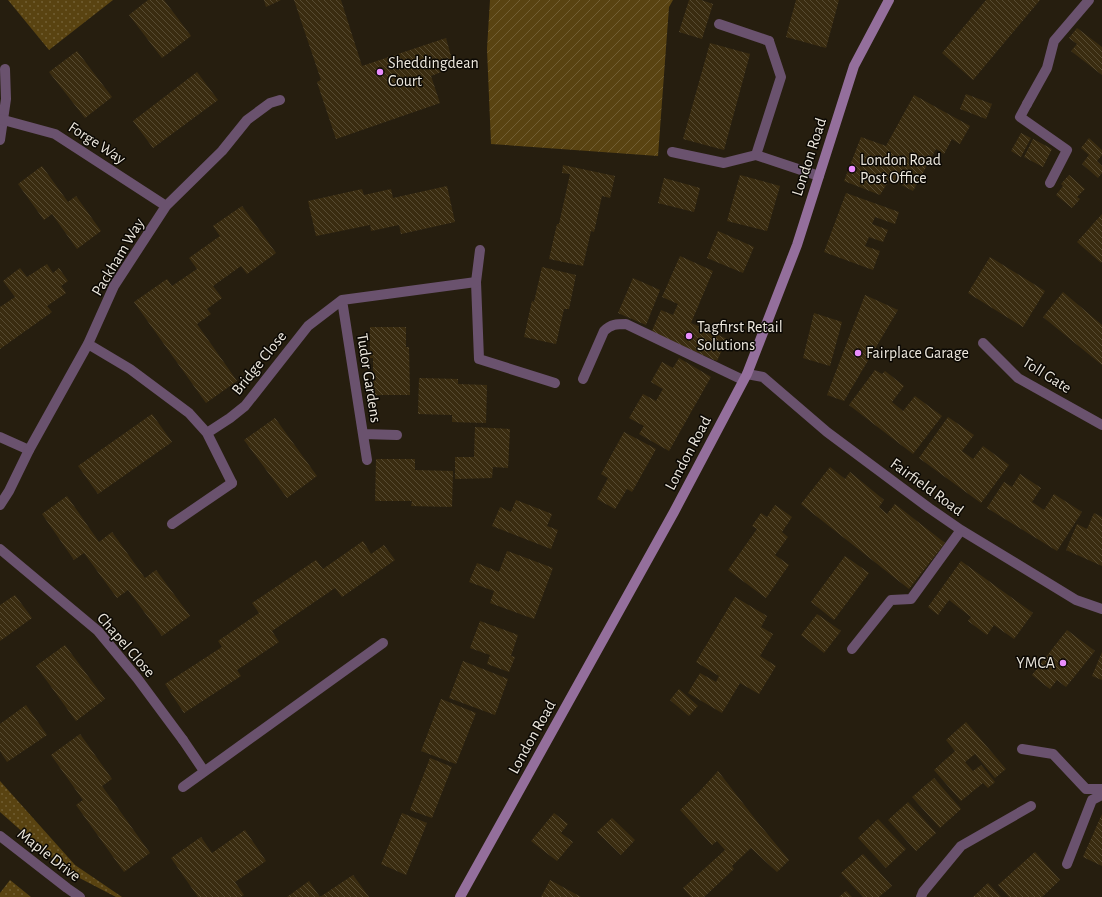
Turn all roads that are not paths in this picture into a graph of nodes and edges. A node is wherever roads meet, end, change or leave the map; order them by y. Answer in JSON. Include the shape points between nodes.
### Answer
{"nodes":[{"id":1,"x":889,"y":0,"type":"edge"},
{"id":2,"x":1089,"y":0,"type":"edge"},
{"id":3,"x":719,"y":24,"type":"dead end"},
{"id":4,"x":5,"y":69,"type":"dead end"},
{"id":5,"x":280,"y":100,"type":"dead end"},
{"id":6,"x":2,"y":119,"type":"edge"},
{"id":7,"x":0,"y":140,"type":"edge"},
{"id":8,"x":672,"y":152,"type":"dead end"},
{"id":9,"x":756,"y":155,"type":"junction"},
{"id":10,"x":819,"y":176,"type":"junction"},
{"id":11,"x":1050,"y":183,"type":"dead end"},
{"id":12,"x":166,"y":206,"type":"junction"},
{"id":13,"x":480,"y":250,"type":"dead end"},
{"id":14,"x":476,"y":282,"type":"junction"},
{"id":15,"x":342,"y":300,"type":"junction"},
{"id":16,"x":983,"y":343,"type":"dead end"},
{"id":17,"x":88,"y":344,"type":"junction"},
{"id":18,"x":745,"y":377,"type":"junction"},
{"id":19,"x":583,"y":379,"type":"dead end"},
{"id":20,"x":555,"y":383,"type":"dead end"},
{"id":21,"x":1102,"y":425,"type":"edge"},
{"id":22,"x":207,"y":433,"type":"junction"},
{"id":23,"x":363,"y":434,"type":"junction"},
{"id":24,"x":397,"y":435,"type":"dead end"},
{"id":25,"x":0,"y":437,"type":"edge"},
{"id":26,"x":28,"y":450,"type":"junction"},
{"id":27,"x":367,"y":460,"type":"dead end"},
{"id":28,"x":0,"y":505,"type":"edge"},
{"id":29,"x":172,"y":524,"type":"dead end"},
{"id":30,"x":962,"y":530,"type":"junction"},
{"id":31,"x":0,"y":549,"type":"edge"},
{"id":32,"x":1102,"y":609,"type":"edge"},
{"id":33,"x":383,"y":643,"type":"dead end"},
{"id":34,"x":852,"y":650,"type":"dead end"},
{"id":35,"x":1022,"y":749,"type":"dead end"},
{"id":36,"x":204,"y":771,"type":"junction"},
{"id":37,"x":183,"y":787,"type":"dead end"},
{"id":38,"x":1102,"y":789,"type":"edge"},
{"id":39,"x":1102,"y":795,"type":"edge"},
{"id":40,"x":1031,"y":806,"type":"dead end"},
{"id":41,"x":0,"y":836,"type":"edge"},
{"id":42,"x":1067,"y":864,"type":"dead end"},
{"id":43,"x":80,"y":897,"type":"edge"},
{"id":44,"x":460,"y":897,"type":"edge"},
{"id":45,"x":921,"y":897,"type":"edge"}],
"edges":[{"from":1,"to":10,"type":"main road","name":"London Road","via":[[854,66]]},
{"from":2,"to":11,"type":"street","via":[[1054,41],[1047,68],[1020,117],[1067,150]]},
{"from":3,"to":9,"type":"street","via":[[769,41],[781,77]]},
{"from":4,"to":6,"type":"street","via":[[6,99]]},
{"from":5,"to":12,"type":"street","name":"Packham Way","via":[[270,103],[247,120],[222,152]]},
{"from":6,"to":7,"type":"street"},
{"from":6,"to":12,"type":"street","name":"Forge Way","via":[[55,134]]},
{"from":8,"to":9,"type":"street","via":[[724,163]]},
{"from":9,"to":10,"type":"street"},
{"from":10,"to":18,"type":"main road","name":"London Road","via":[[797,245]]},
{"from":12,"to":17,"type":"street","name":"Packham Way","via":[[114,286]]},
{"from":13,"to":14,"type":"street"},
{"from":14,"to":15,"type":"street","name":"Bridge Close"},
{"from":14,"to":20,"type":"street","via":[[479,359]]},
{"from":15,"to":22,"type":"street","name":"Bridge Close","via":[[308,326],[245,406]]},
{"from":15,"to":23,"type":"street","name":"Tudor Gardens"},
{"from":16,"to":21,"type":"street","name":"Toll Gate","via":[[1018,378]]},
{"from":17,"to":22,"type":"street","via":[[148,382],[189,413]]},
{"from":17,"to":26,"type":"street","name":"Packham Way"},
{"from":18,"to":19,"type":"street","name":"Fairfield Road","via":[[626,324],[617,324],[604,331]]},
{"from":18,"to":30,"type":"street","name":"Fairfield Road","via":[[763,377],[827,432]]},
{"from":18,"to":44,"type":"main road","name":"London Road","via":[[674,512]]},
{"from":22,"to":29,"type":"street","via":[[232,483]]},
{"from":23,"to":24,"type":"street"},
{"from":23,"to":27,"type":"street","name":"Tudor Gardens"},
{"from":25,"to":26,"type":"street"},
{"from":26,"to":28,"type":"street","name":"Packham Way"},
{"from":30,"to":32,"type":"street","name":"Fairfield Road","via":[[1076,600]]},
{"from":30,"to":34,"type":"street","via":[[910,599],[891,600]]},
{"from":31,"to":36,"type":"street","name":"Chapel Close","via":[[98,631],[140,683]]},
{"from":33,"to":36,"type":"street"},
{"from":35,"to":38,"type":"street","via":[[1053,754],[1086,789]]},
{"from":36,"to":37,"type":"street"},
{"from":39,"to":42,"type":"street","via":[[1092,800]]},
{"from":40,"to":45,"type":"street","via":[[961,846]]},
{"from":41,"to":43,"type":"street","name":"Maple Drive"}]}
